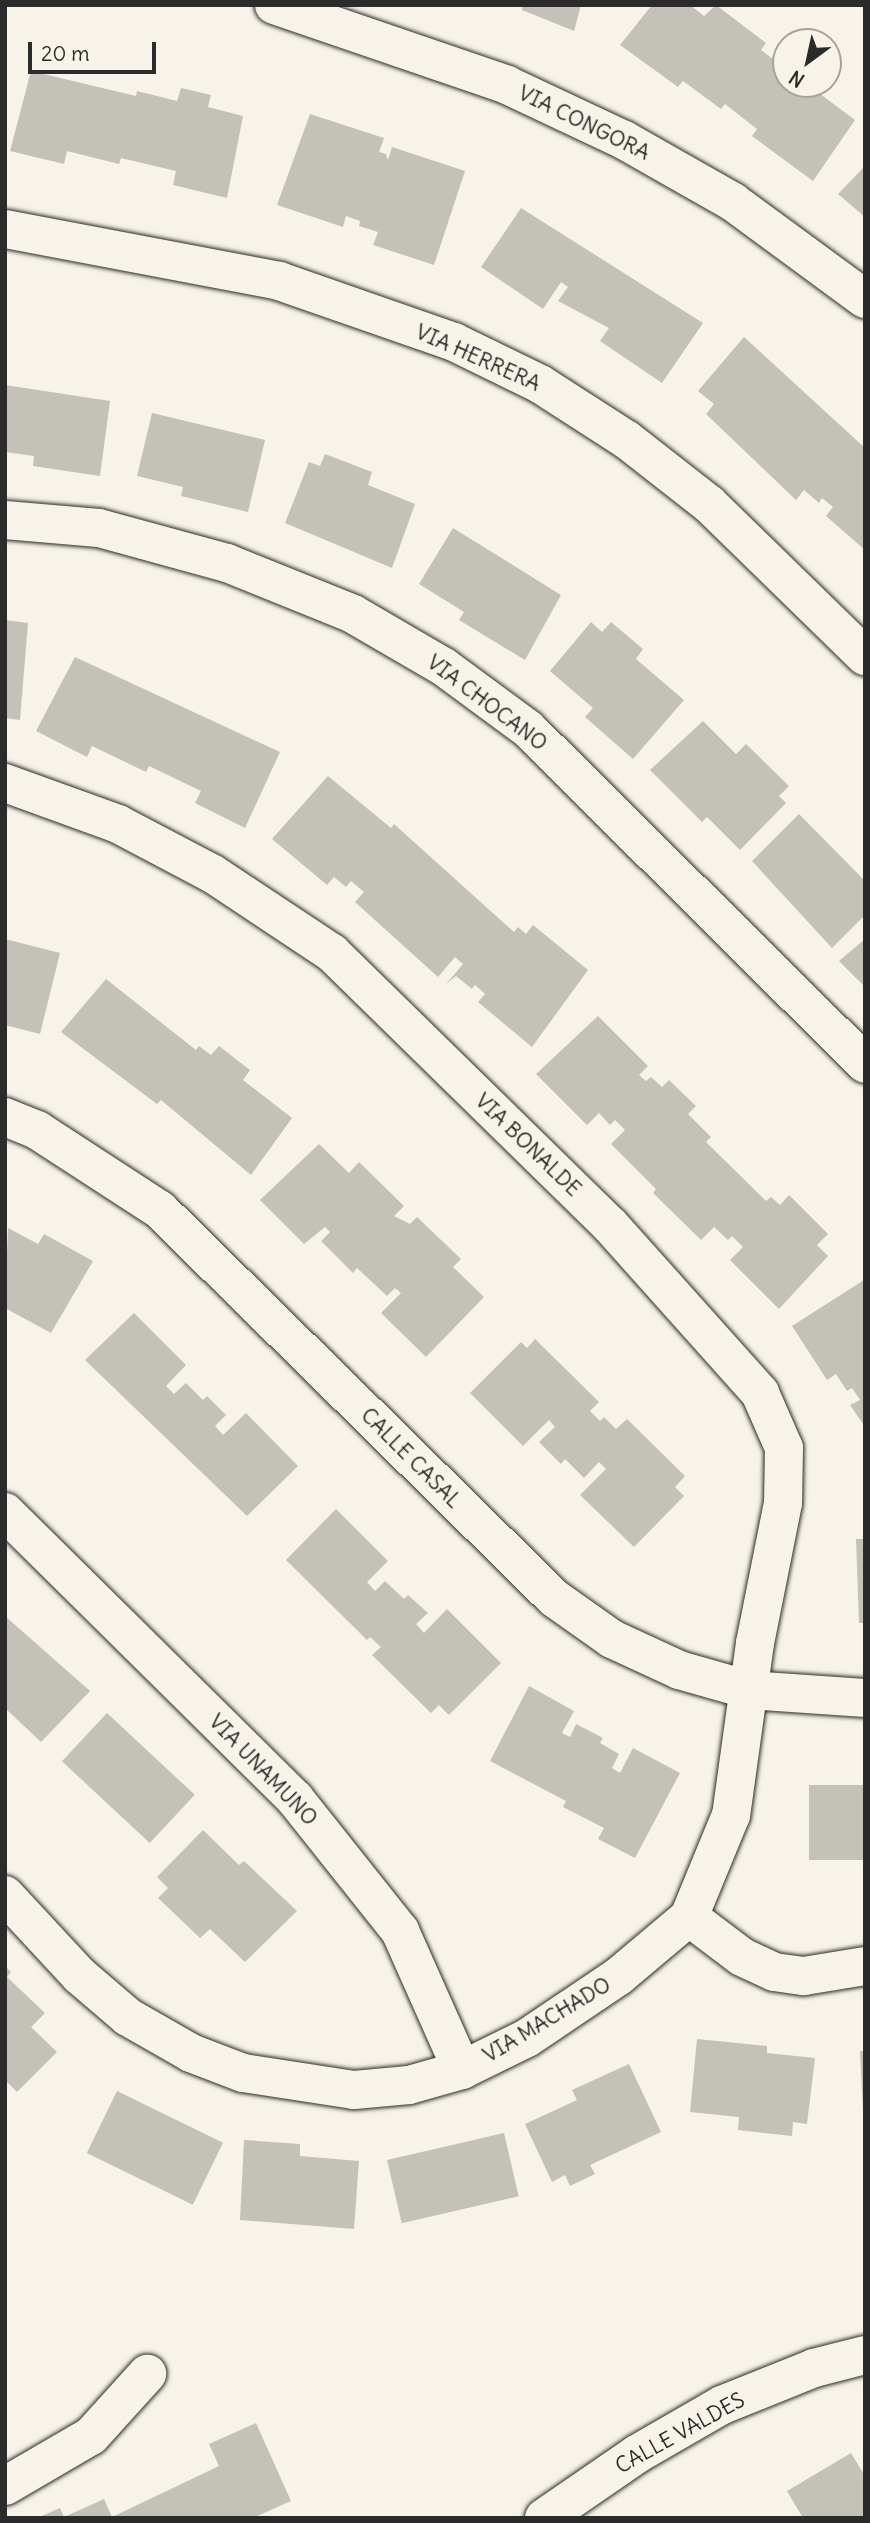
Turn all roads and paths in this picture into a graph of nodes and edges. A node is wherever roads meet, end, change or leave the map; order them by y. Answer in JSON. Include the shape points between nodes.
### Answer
{"nodes":[{"id":1,"x":274,"y":5,"type":"edge"},
{"id":2,"x":5,"y":229,"type":"edge"},
{"id":3,"x":865,"y":299,"type":"edge"},
{"id":4,"x":5,"y":520,"type":"edge"},
{"id":5,"x":865,"y":656,"type":"edge"},
{"id":6,"x":5,"y":783,"type":"edge"},
{"id":7,"x":865,"y":1064,"type":"edge"},
{"id":8,"x":5,"y":1117,"type":"edge"},
{"id":9,"x":5,"y":1512,"type":"edge"},
{"id":10,"x":749,"y":1690,"type":"junction"},
{"id":11,"x":865,"y":1698,"type":"edge"},
{"id":12,"x":5,"y":1895,"type":"edge"},
{"id":13,"x":688,"y":1917,"type":"junction"},
{"id":14,"x":865,"y":1966,"type":"edge"},
{"id":15,"x":462,"y":2070,"type":"junction"},
{"id":16,"x":865,"y":2355,"type":"edge"},
{"id":17,"x":147,"y":2374,"type":"dead end"},
{"id":18,"x":5,"y":2486,"type":"edge"},
{"id":19,"x":544,"y":2518,"type":"edge"}],
"edges":[{"from":1,"to":3,"type":"street","name":"VIA CONGORA","via":[[507,85],[624,140],[733,202]]},
{"from":2,"to":5,"type":"street","name":"VIA HERRERA","via":[[279,281],[454,342],[540,384],[627,440],[709,504]]},
{"from":4,"to":7,"type":"street","name":"VIA CHOCANO","via":[[99,528],[227,563],[353,614],[444,667],[528,729]]},
{"from":6,"to":10,"type":"street","name":"VIA BONALDE","via":[[118,824],[213,874],[332,953],[609,1224],[760,1393],[784,1448],[783,1503]]},
{"from":8,"to":10,"type":"street","name":"CALLE CASAL","via":[[37,1130],[160,1210],[554,1598],[612,1639],[679,1670]]},
{"from":9,"to":15,"type":"street","name":"VIA UNAMUNO","via":[[295,1799],[400,1931]]},
{"from":10,"to":11,"type":"street","name":"CALLE CASAL"},
{"from":10,"to":13,"type":"street","name":"VIA MACHADO","via":[[732,1815]]},
{"from":12,"to":15,"type":"street","name":"VIA MACHADO","via":[[79,1975],[128,2017],[191,2053],[230,2068],[298,2084],[354,2090],[409,2085]]},
{"from":13,"to":14,"type":"street","via":[[742,1956],[774,1972],[804,1976]]},
{"from":13,"to":15,"type":"street","name":"VIA MACHADO","via":[[620,1976],[527,2038]]},
{"from":16,"to":19,"type":"street","name":"CALLE VALDES","via":[[814,2368],[722,2405],[637,2454]]},
{"from":17,"to":18,"type":"street","via":[[91,2436]]}]}
